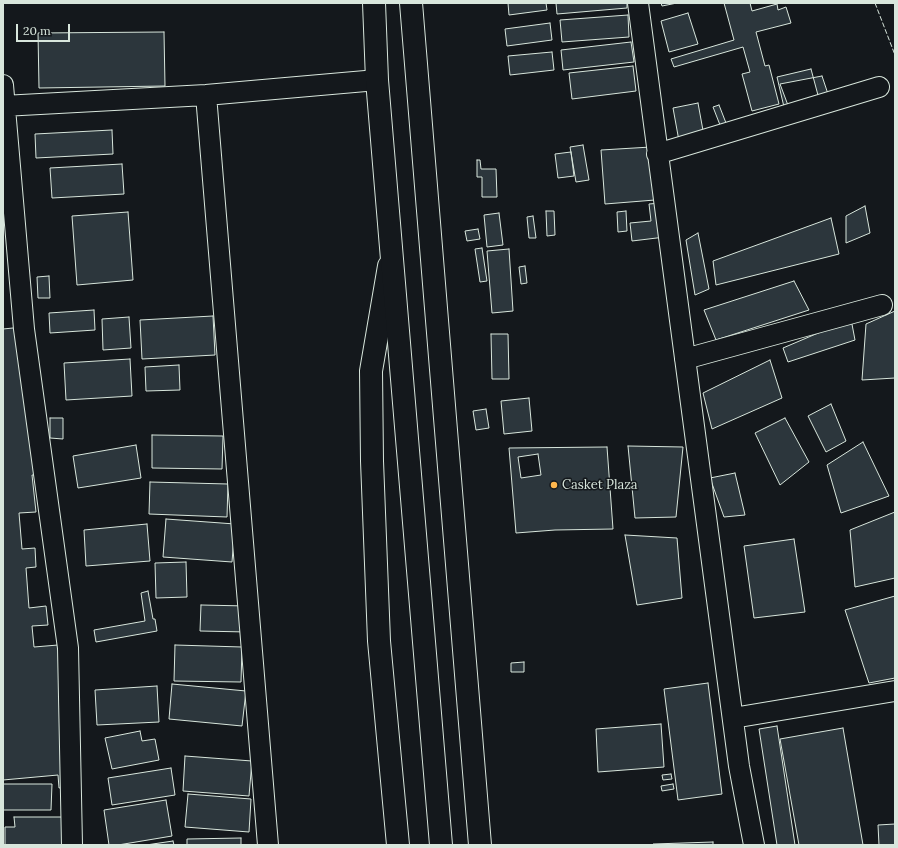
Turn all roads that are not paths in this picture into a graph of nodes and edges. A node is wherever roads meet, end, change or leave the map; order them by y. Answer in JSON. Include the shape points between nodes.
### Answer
{"nodes":[{"id":1,"x":374,"y":3,"type":"edge"},
{"id":2,"x":411,"y":3,"type":"edge"},
{"id":3,"x":638,"y":3,"type":"edge"},
{"id":4,"x":377,"y":80,"type":"junction"},
{"id":5,"x":3,"y":85,"type":"edge"},
{"id":6,"x":879,"y":87,"type":"dead end"},
{"id":7,"x":206,"y":95,"type":"junction"},
{"id":8,"x":4,"y":106,"type":"edge"},
{"id":9,"x":657,"y":154,"type":"junction"},
{"id":10,"x":391,"y":251,"type":"junction"},
{"id":11,"x":882,"y":304,"type":"dead end"},
{"id":12,"x":685,"y":359,"type":"junction"},
{"id":13,"x":895,"y":691,"type":"edge"},
{"id":14,"x":733,"y":718,"type":"junction"},
{"id":15,"x":72,"y":845,"type":"edge"},
{"id":16,"x":268,"y":845,"type":"edge"},
{"id":17,"x":398,"y":845,"type":"edge"},
{"id":18,"x":441,"y":845,"type":"edge"},
{"id":19,"x":480,"y":845,"type":"edge"},
{"id":20,"x":754,"y":845,"type":"edge"}],
"edges":[{"from":1,"to":4,"type":"main road"},
{"from":2,"to":19,"type":"main road"},
{"from":3,"to":9,"type":"street"},
{"from":4,"to":7,"type":"street"},
{"from":4,"to":10,"type":"main road"},
{"from":5,"to":8,"type":"street"},
{"from":6,"to":9,"type":"street"},
{"from":7,"to":8,"type":"street"},
{"from":7,"to":16,"type":"street"},
{"from":8,"to":15,"type":"street","via":[[24,329],[68,648]]},
{"from":9,"to":12,"type":"street"},
{"from":10,"to":17,"type":"main road","via":[[371,371],[379,641]]},
{"from":10,"to":18,"type":"main road"},
{"from":11,"to":12,"type":"street"},
{"from":12,"to":14,"type":"street"},
{"from":13,"to":14,"type":"street"},
{"from":14,"to":20,"type":"street"}]}
